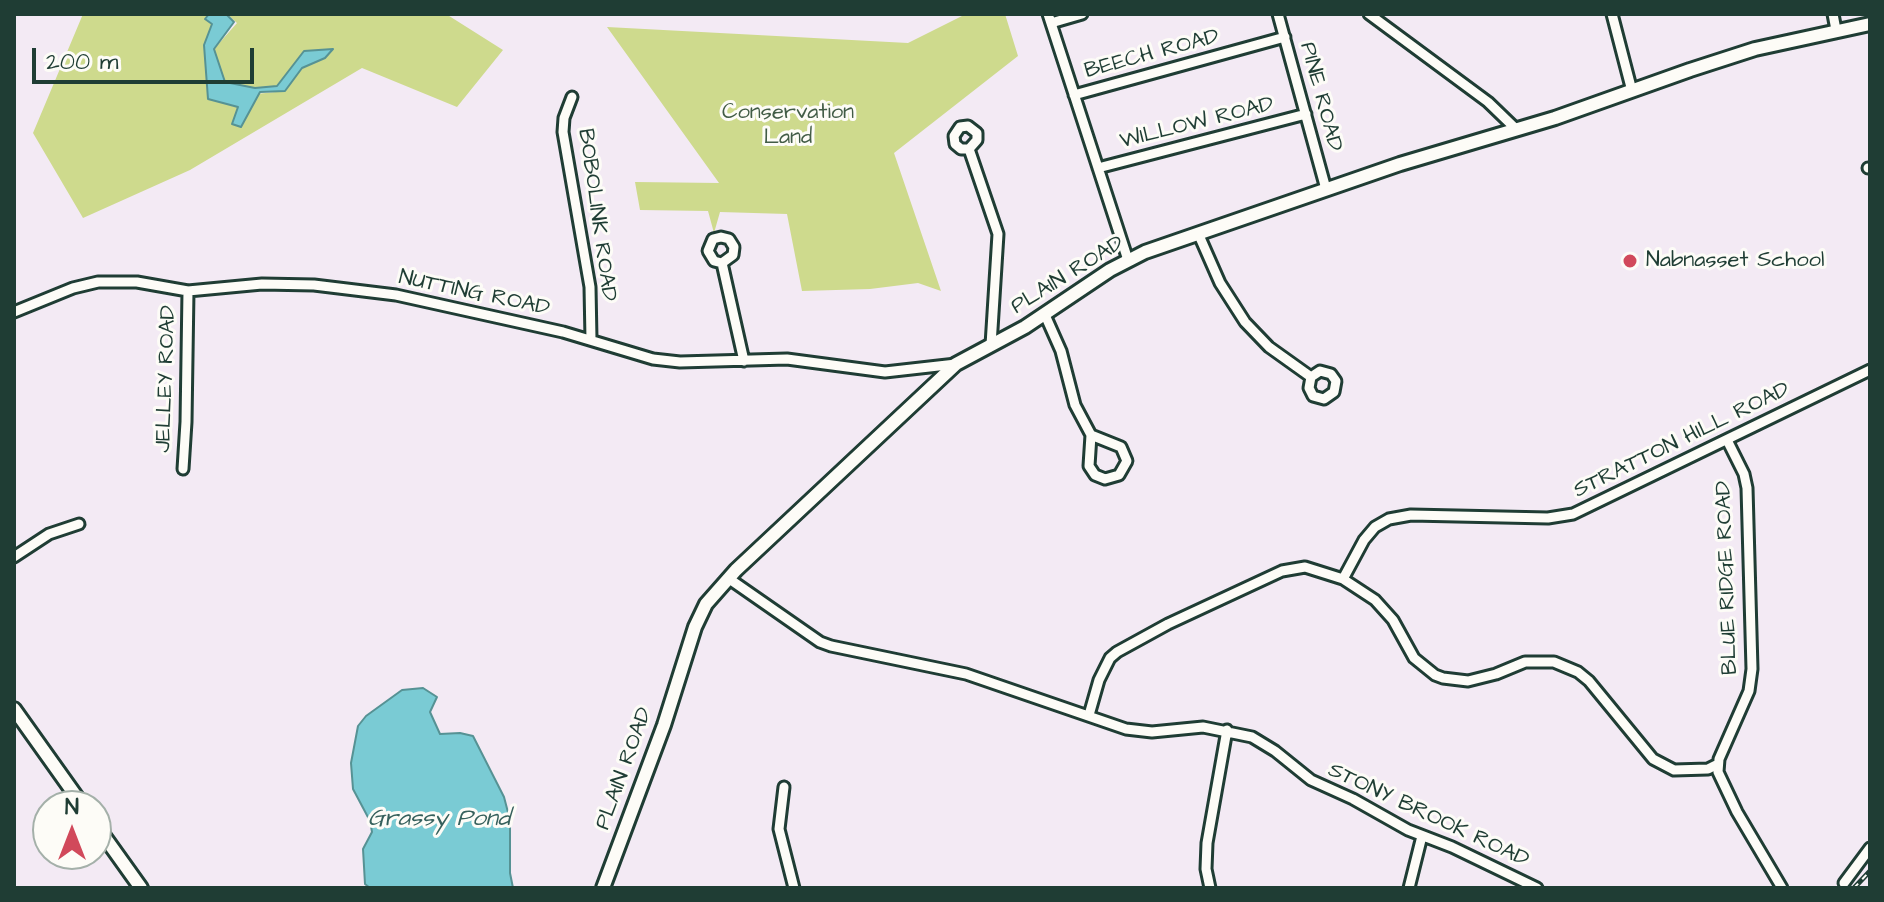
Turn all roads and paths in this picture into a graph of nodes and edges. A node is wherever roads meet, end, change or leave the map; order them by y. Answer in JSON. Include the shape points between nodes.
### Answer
{"nodes":[{"id":1,"x":1082,"y":14,"type":"edge"},
{"id":2,"x":1278,"y":14,"type":"edge"},
{"id":3,"x":1369,"y":14,"type":"edge"},
{"id":4,"x":1612,"y":14,"type":"edge"},
{"id":5,"x":1833,"y":14,"type":"edge"},
{"id":6,"x":1050,"y":18,"type":"edge"},
{"id":7,"x":1870,"y":24,"type":"edge"},
{"id":8,"x":1836,"y":30,"type":"junction"},
{"id":9,"x":1285,"y":37,"type":"junction"},
{"id":10,"x":1632,"y":91,"type":"junction"},
{"id":11,"x":1074,"y":95,"type":"junction"},
{"id":12,"x":572,"y":97,"type":"dead end"},
{"id":13,"x":1306,"y":114,"type":"junction"},
{"id":14,"x":1517,"y":130,"type":"junction"},
{"id":15,"x":969,"y":149,"type":"dead end"},
{"id":16,"x":1098,"y":168,"type":"junction"},
{"id":17,"x":1326,"y":189,"type":"junction"},
{"id":18,"x":1198,"y":233,"type":"junction"},
{"id":19,"x":1128,"y":260,"type":"junction"},
{"id":20,"x":722,"y":263,"type":"dead end"},
{"id":21,"x":188,"y":291,"type":"junction"},
{"id":22,"x":14,"y":312,"type":"edge"},
{"id":23,"x":1045,"y":315,"type":"junction"},
{"id":24,"x":591,"y":339,"type":"junction"},
{"id":25,"x":991,"y":345,"type":"junction"},
{"id":26,"x":744,"y":361,"type":"junction"},
{"id":27,"x":956,"y":364,"type":"junction"},
{"id":28,"x":928,"y":368,"type":"junction"},
{"id":29,"x":1870,"y":370,"type":"edge"},
{"id":30,"x":1311,"y":377,"type":"dead end"},
{"id":31,"x":938,"y":380,"type":"junction"},
{"id":32,"x":1091,"y":435,"type":"junction"},
{"id":33,"x":1727,"y":440,"type":"junction"},
{"id":34,"x":183,"y":469,"type":"dead end"},
{"id":35,"x":79,"y":524,"type":"dead end"},
{"id":36,"x":14,"y":557,"type":"edge"},
{"id":37,"x":728,"y":578,"type":"junction"},
{"id":38,"x":1343,"y":579,"type":"junction"},
{"id":39,"x":14,"y":709,"type":"edge"},
{"id":40,"x":1089,"y":715,"type":"junction"},
{"id":41,"x":1227,"y":730,"type":"junction"},
{"id":42,"x":1718,"y":764,"type":"junction"},
{"id":43,"x":784,"y":787,"type":"dead end"},
{"id":44,"x":72,"y":790,"type":"edge"},
{"id":45,"x":1422,"y":836,"type":"junction"},
{"id":46,"x":112,"y":847,"type":"edge"},
{"id":47,"x":1870,"y":848,"type":"edge"},
{"id":48,"x":1843,"y":886,"type":"edge"},
{"id":49,"x":141,"y":888,"type":"edge"},
{"id":50,"x":603,"y":888,"type":"edge"},
{"id":51,"x":794,"y":888,"type":"edge"},
{"id":52,"x":1210,"y":888,"type":"edge"},
{"id":53,"x":1409,"y":888,"type":"edge"},
{"id":54,"x":1537,"y":888,"type":"edge"},
{"id":55,"x":1782,"y":888,"type":"edge"}],
"edges":[{"from":1,"to":6,"type":"street"},
{"from":2,"to":9,"type":"street","name":"PINE ROAD"},
{"from":3,"to":14,"type":"street","via":[[1455,76]]},
{"from":4,"to":10,"type":"street"},
{"from":5,"to":8,"type":"street"},
{"from":6,"to":11,"type":"street"},
{"from":7,"to":8,"type":"main road","name":"PLAIN ROAD"},
{"from":8,"to":10,"type":"main road","name":"PLAIN ROAD","via":[[1755,49]]},
{"from":9,"to":11,"type":"street","name":"BEECH ROAD"},
{"from":9,"to":13,"type":"street","name":"PINE ROAD"},
{"from":10,"to":14,"type":"main road","name":"PLAIN ROAD"},
{"from":11,"to":16,"type":"street"},
{"from":12,"to":24,"type":"street","name":"BOBOLINK ROAD","via":[[563,132],[590,287]]},
{"from":13,"to":16,"type":"street","name":"WILLOW ROAD"},
{"from":13,"to":17,"type":"street","name":"PINE ROAD"},
{"from":14,"to":17,"type":"main road","name":"PLAIN ROAD"},
{"from":15,"to":25,"type":"street","via":[[998,234]]},
{"from":16,"to":19,"type":"street"},
{"from":17,"to":18,"type":"main road","name":"PLAIN ROAD"},
{"from":18,"to":19,"type":"main road","name":"PLAIN ROAD"},
{"from":18,"to":30,"type":"street","via":[[1238,314],[1269,347]]},
{"from":19,"to":23,"type":"main road","name":"PLAIN ROAD"},
{"from":20,"to":26,"type":"street"},
{"from":21,"to":22,"type":"street","name":"NUTTING ROAD","via":[[98,282]]},
{"from":21,"to":24,"type":"street","name":"NUTTING ROAD","via":[[262,284],[335,286]]},
{"from":21,"to":34,"type":"street","name":"JELLEY ROAD"},
{"from":23,"to":25,"type":"main road","name":"PLAIN ROAD"},
{"from":23,"to":32,"type":"street","via":[[1061,351],[1071,396]]},
{"from":24,"to":26,"type":"street","name":"NUTTING ROAD","via":[[653,359]]},
{"from":25,"to":27,"type":"main road","name":"PLAIN ROAD"},
{"from":26,"to":28,"type":"street","name":"NUTTING ROAD","via":[[787,359],[885,372]]},
{"from":27,"to":28,"type":"street","name":"NUTTING ROAD"},
{"from":27,"to":31,"type":"main road","name":"PLAIN ROAD"},
{"from":28,"to":31,"type":"street"},
{"from":29,"to":33,"type":"street","name":"STRATTON HILL ROAD"},
{"from":31,"to":37,"type":"main road","name":"PLAIN ROAD"},
{"from":32,"to":32,"type":"street","via":[[1117,443],[1124,451],[1127,461],[1119,475],[1105,479],[1091,471]]},
{"from":33,"to":38,"type":"street","name":"STRATTON HILL ROAD","via":[[1566,516],[1389,519],[1364,540]]},
{"from":33,"to":42,"type":"street","name":"BLUE RIDGE ROAD","via":[[1747,488],[1752,669],[1746,699]]},
{"from":35,"to":36,"type":"street","via":[[49,534]]},
{"from":37,"to":40,"type":"street","name":"STONY BROOK ROAD","via":[[820,642],[966,674]]},
{"from":37,"to":50,"type":"main road","name":"PLAIN ROAD","via":[[695,627]]},
{"from":38,"to":40,"type":"street","via":[[1305,567],[1282,571],[1128,645],[1104,668]]},
{"from":38,"to":42,"type":"street","via":[[1388,612],[1414,658],[1435,675],[1468,681],[1525,662],[1554,662],[1589,681],[1653,759],[1674,770]]},
{"from":39,"to":44,"type":"main road"},
{"from":40,"to":41,"type":"street","name":"STONY BROOK ROAD","via":[[1135,731]]},
{"from":41,"to":45,"type":"street","name":"STONY BROOK ROAD","via":[[1259,741],[1311,780]]},
{"from":41,"to":52,"type":"street","via":[[1207,843]]},
{"from":42,"to":55,"type":"street","via":[[1728,796]]},
{"from":43,"to":51,"type":"street","via":[[779,829]]},
{"from":45,"to":53,"type":"street"},
{"from":45,"to":54,"type":"street","name":"STONY BROOK ROAD"},
{"from":46,"to":49,"type":"main road"},
{"from":47,"to":48,"type":"street"}]}
